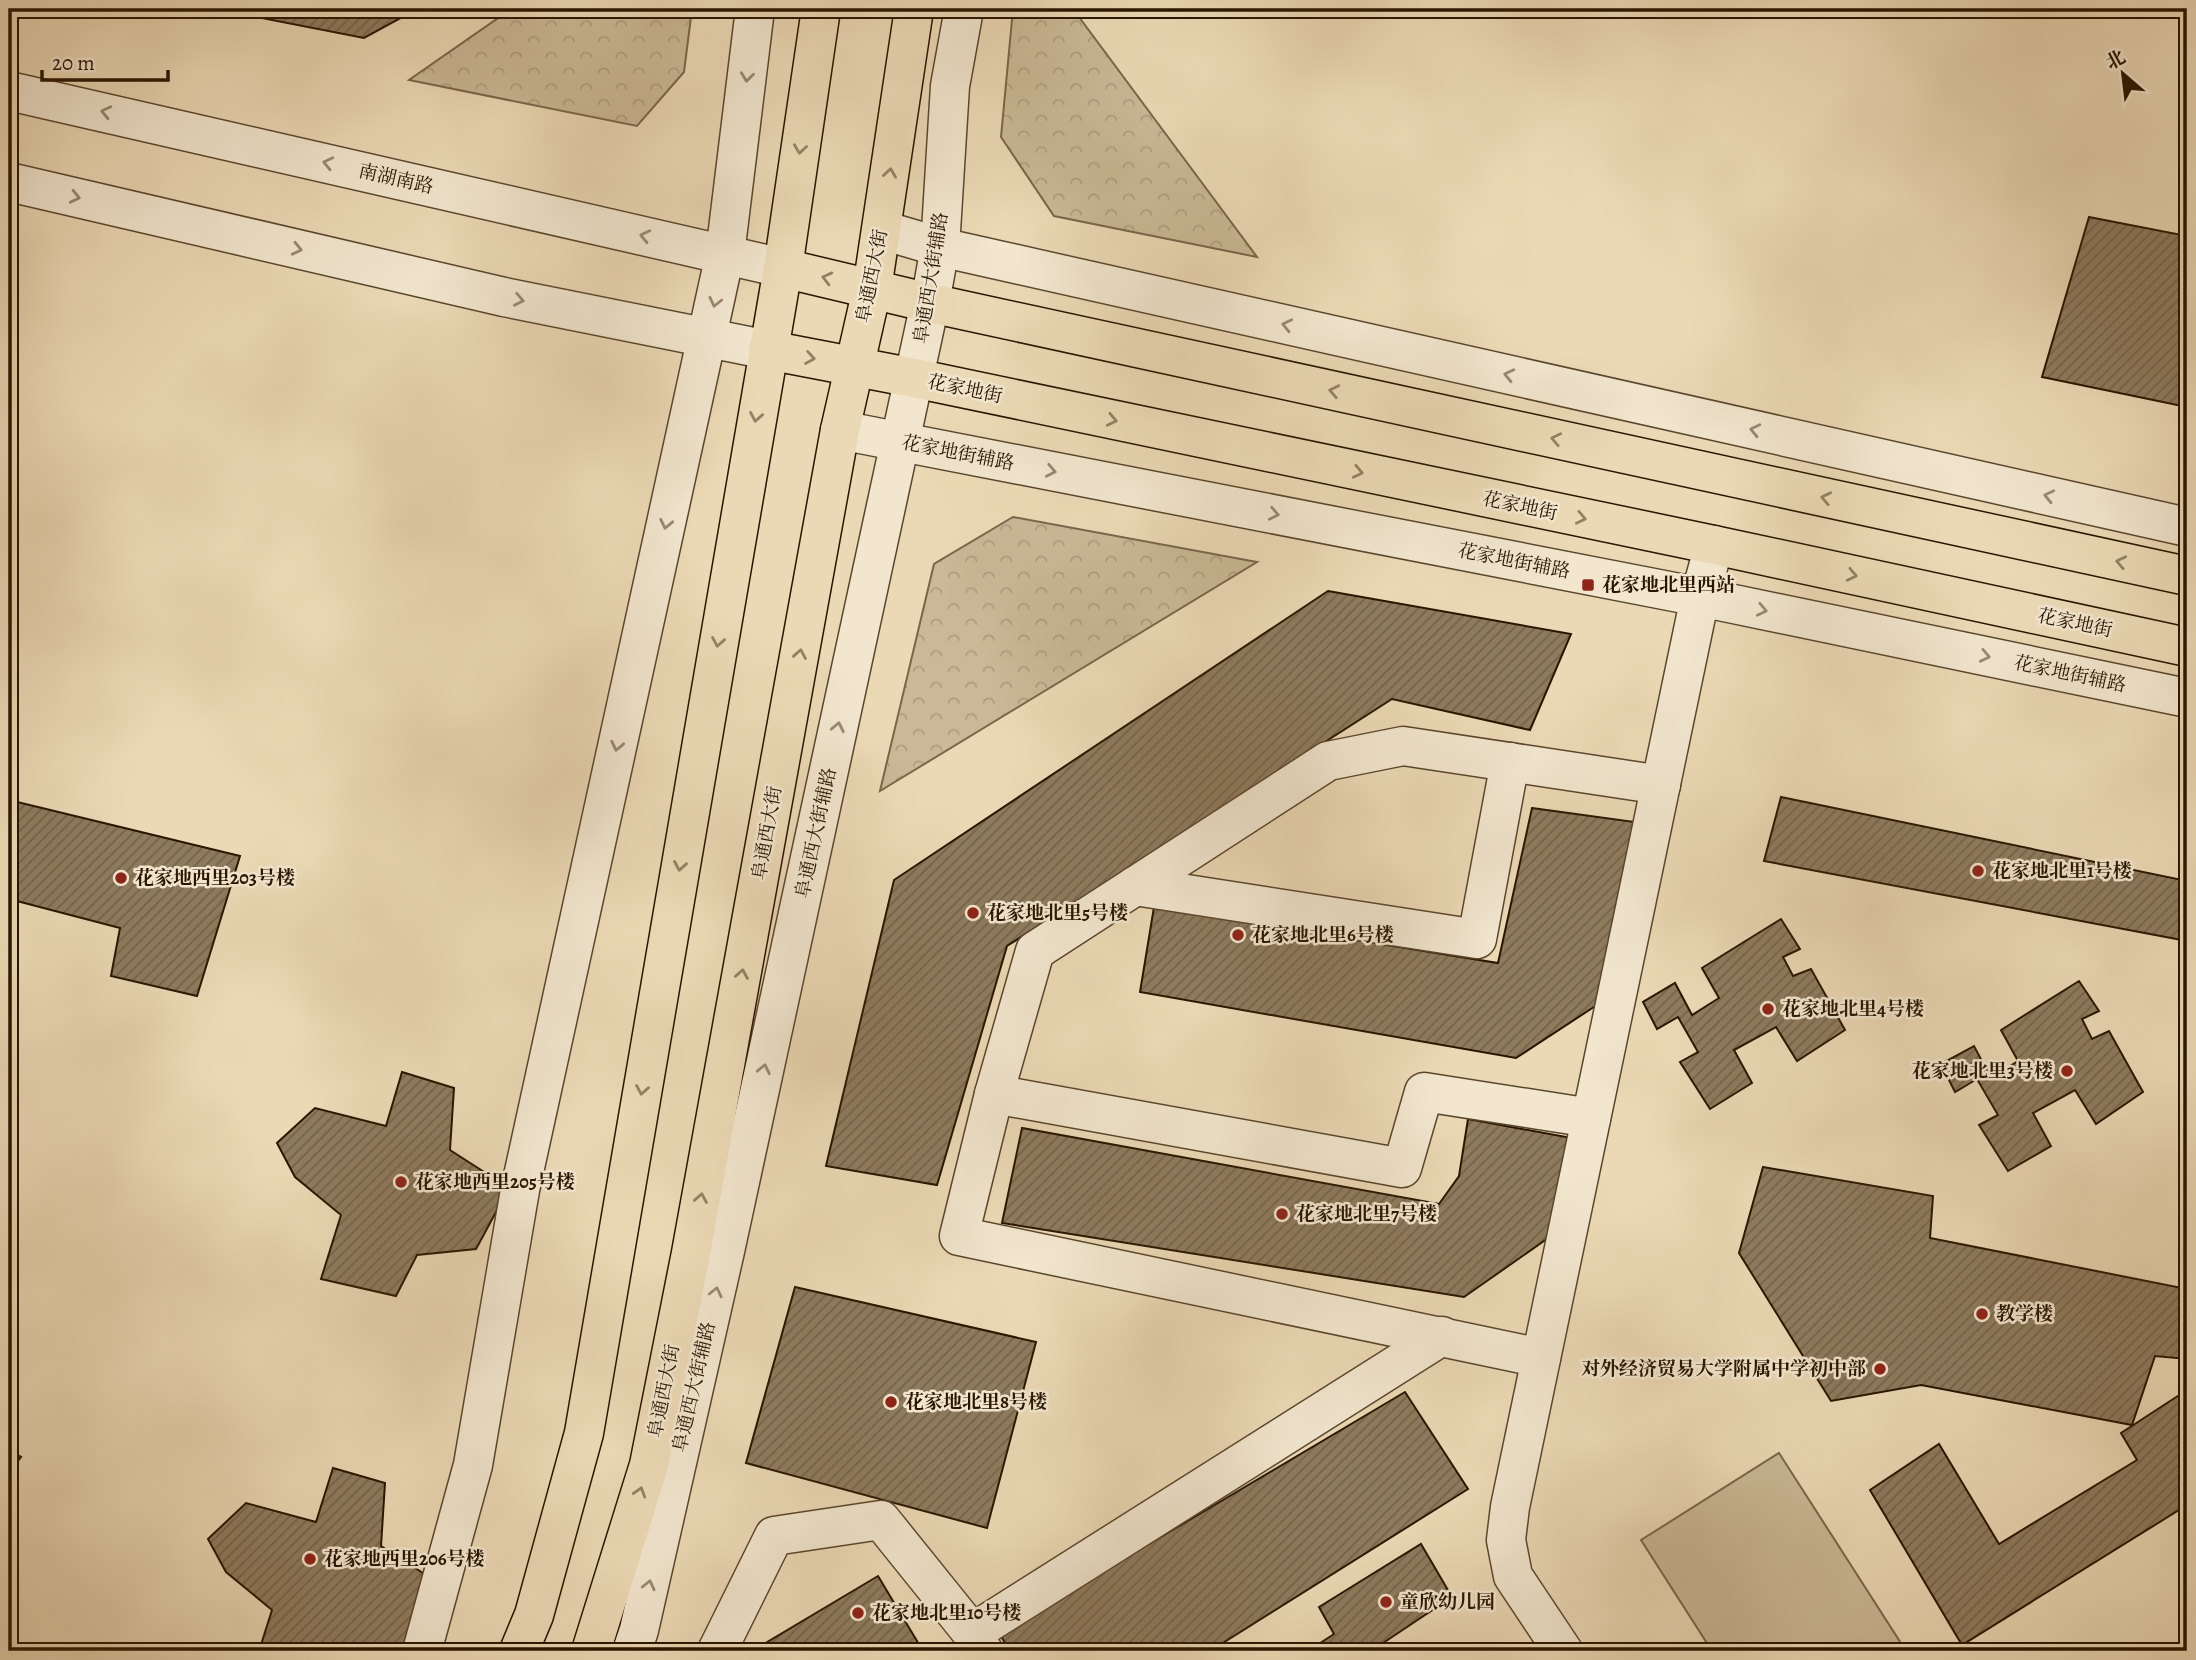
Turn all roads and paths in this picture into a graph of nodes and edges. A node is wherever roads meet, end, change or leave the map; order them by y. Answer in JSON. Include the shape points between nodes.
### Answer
{"nodes":[{"id":1,"x":755,"y":9,"type":"edge"},
{"id":2,"x":821,"y":9,"type":"edge"},
{"id":3,"x":914,"y":9,"type":"edge"},
{"id":4,"x":964,"y":9,"type":"edge"},
{"id":5,"x":9,"y":91,"type":"edge"},
{"id":6,"x":9,"y":182,"type":"edge"},
{"id":7,"x":882,"y":230,"type":"junction"},
{"id":8,"x":940,"y":247,"type":"junction"},
{"id":9,"x":725,"y":254,"type":"junction"},
{"id":10,"x":783,"y":268,"type":"junction"},
{"id":11,"x":872,"y":289,"type":"junction"},
{"id":12,"x":930,"y":303,"type":"junction"},
{"id":13,"x":706,"y":338,"type":"junction"},
{"id":14,"x":768,"y":350,"type":"junction"},
{"id":15,"x":853,"y":366,"type":"junction"},
{"id":16,"x":914,"y":378,"type":"junction"},
{"id":17,"x":840,"y":429,"type":"junction"},
{"id":18,"x":900,"y":441,"type":"junction"},
{"id":19,"x":2187,"y":527,"type":"edge"},
{"id":20,"x":1714,"y":545,"type":"junction"},
{"id":21,"x":2187,"y":576,"type":"edge"},
{"id":22,"x":1700,"y":597,"type":"junction"},
{"id":23,"x":2187,"y":647,"type":"edge"},
{"id":24,"x":2187,"y":698,"type":"edge"},
{"id":25,"x":1510,"y":762,"type":"junction"},
{"id":26,"x":1661,"y":785,"type":"junction"},
{"id":27,"x":1135,"y":886,"type":"junction"},
{"id":28,"x":994,"y":1094,"type":"junction"},
{"id":29,"x":1591,"y":1118,"type":"junction"},
{"id":30,"x":1442,"y":1336,"type":"junction"},
{"id":31,"x":1541,"y":1358,"type":"junction"},
{"id":32,"x":977,"y":1642,"type":"edge"},
{"id":33,"x":422,"y":1651,"type":"edge"},
{"id":34,"x":519,"y":1651,"type":"edge"},
{"id":35,"x":592,"y":1651,"type":"edge"},
{"id":36,"x":632,"y":1651,"type":"edge"},
{"id":37,"x":717,"y":1651,"type":"edge"},
{"id":38,"x":1563,"y":1651,"type":"edge"}],
"edges":[{"from":1,"to":9,"type":"street","one_way":true},
{"from":2,"to":10,"type":"main road","one_way":true},
{"from":7,"to":3,"type":"main road","name":"阜通西大街","one_way":true},
{"from":4,"to":8,"type":"street","name":"阜通西大街辅路","via":[[950,86]]},
{"from":9,"to":5,"type":"street","name":"南湖南路","one_way":true},
{"from":6,"to":13,"type":"street","one_way":true,"via":[[505,297]]},
{"from":7,"to":8,"type":"street"},
{"from":7,"to":11,"type":"main road","name":"阜通西大街"},
{"from":8,"to":12,"type":"street","name":"阜通西大街辅路"},
{"from":19,"to":8,"type":"street","one_way":true},
{"from":9,"to":10,"type":"street","name":"南湖南路"},
{"from":9,"to":13,"type":"street","one_way":true},
{"from":11,"to":10,"type":"main road","one_way":true},
{"from":10,"to":14,"type":"main road"},
{"from":11,"to":12,"type":"main road"},
{"from":11,"to":15,"type":"main road","name":"阜通西大街"},
{"from":12,"to":16,"type":"street","name":"阜通西大街辅路"},
{"from":21,"to":12,"type":"main road","one_way":true},
{"from":13,"to":14,"type":"street"},
{"from":13,"to":33,"type":"street","one_way":true,"via":[[520,1190],[473,1465]]},
{"from":14,"to":15,"type":"main road","name":"花家地街","one_way":true},
{"from":14,"to":34,"type":"main road","one_way":true,"via":[[584,1433],[534,1615]]},
{"from":15,"to":16,"type":"main road","name":"花家地街"},
{"from":15,"to":17,"type":"main road","name":"阜通西大街"},
{"from":16,"to":18,"type":"street","name":"阜通西大街辅路"},
{"from":16,"to":20,"type":"main road","name":"花家地街","one_way":true},
{"from":17,"to":18,"type":"street","name":"花家地街辅路"},
{"from":35,"to":17,"type":"main road","name":"阜通西大街","one_way":true,"via":[[649,1465]]},
{"from":18,"to":22,"type":"street","name":"花家地街辅路","one_way":true},
{"from":36,"to":18,"type":"street","name":"阜通西大街辅路","one_way":true,"via":[[725,1251]]},
{"from":20,"to":22,"type":"street"},
{"from":20,"to":23,"type":"main road","name":"花家地街","one_way":true},
{"from":22,"to":24,"type":"street","name":"花家地街辅路","one_way":true},
{"from":22,"to":26,"type":"street"},
{"from":25,"to":26,"type":"street"},
{"from":25,"to":27,"type":"street","via":[[1403,746],[1328,761]]},
{"from":25,"to":27,"type":"street","via":[[1477,939]]},
{"from":26,"to":29,"type":"street"},
{"from":27,"to":28,"type":"street","via":[[1035,951]]},
{"from":28,"to":29,"type":"street","via":[[1402,1168],[1424,1092]]},
{"from":28,"to":30,"type":"street","via":[[959,1236]]},
{"from":29,"to":31,"type":"street"},
{"from":30,"to":31,"type":"street"},
{"from":30,"to":32,"type":"street"},
{"from":31,"to":38,"type":"street","via":[[1506,1540],[1513,1576]]},
{"from":32,"to":37,"type":"street","via":[[881,1520],[774,1536]]}]}
